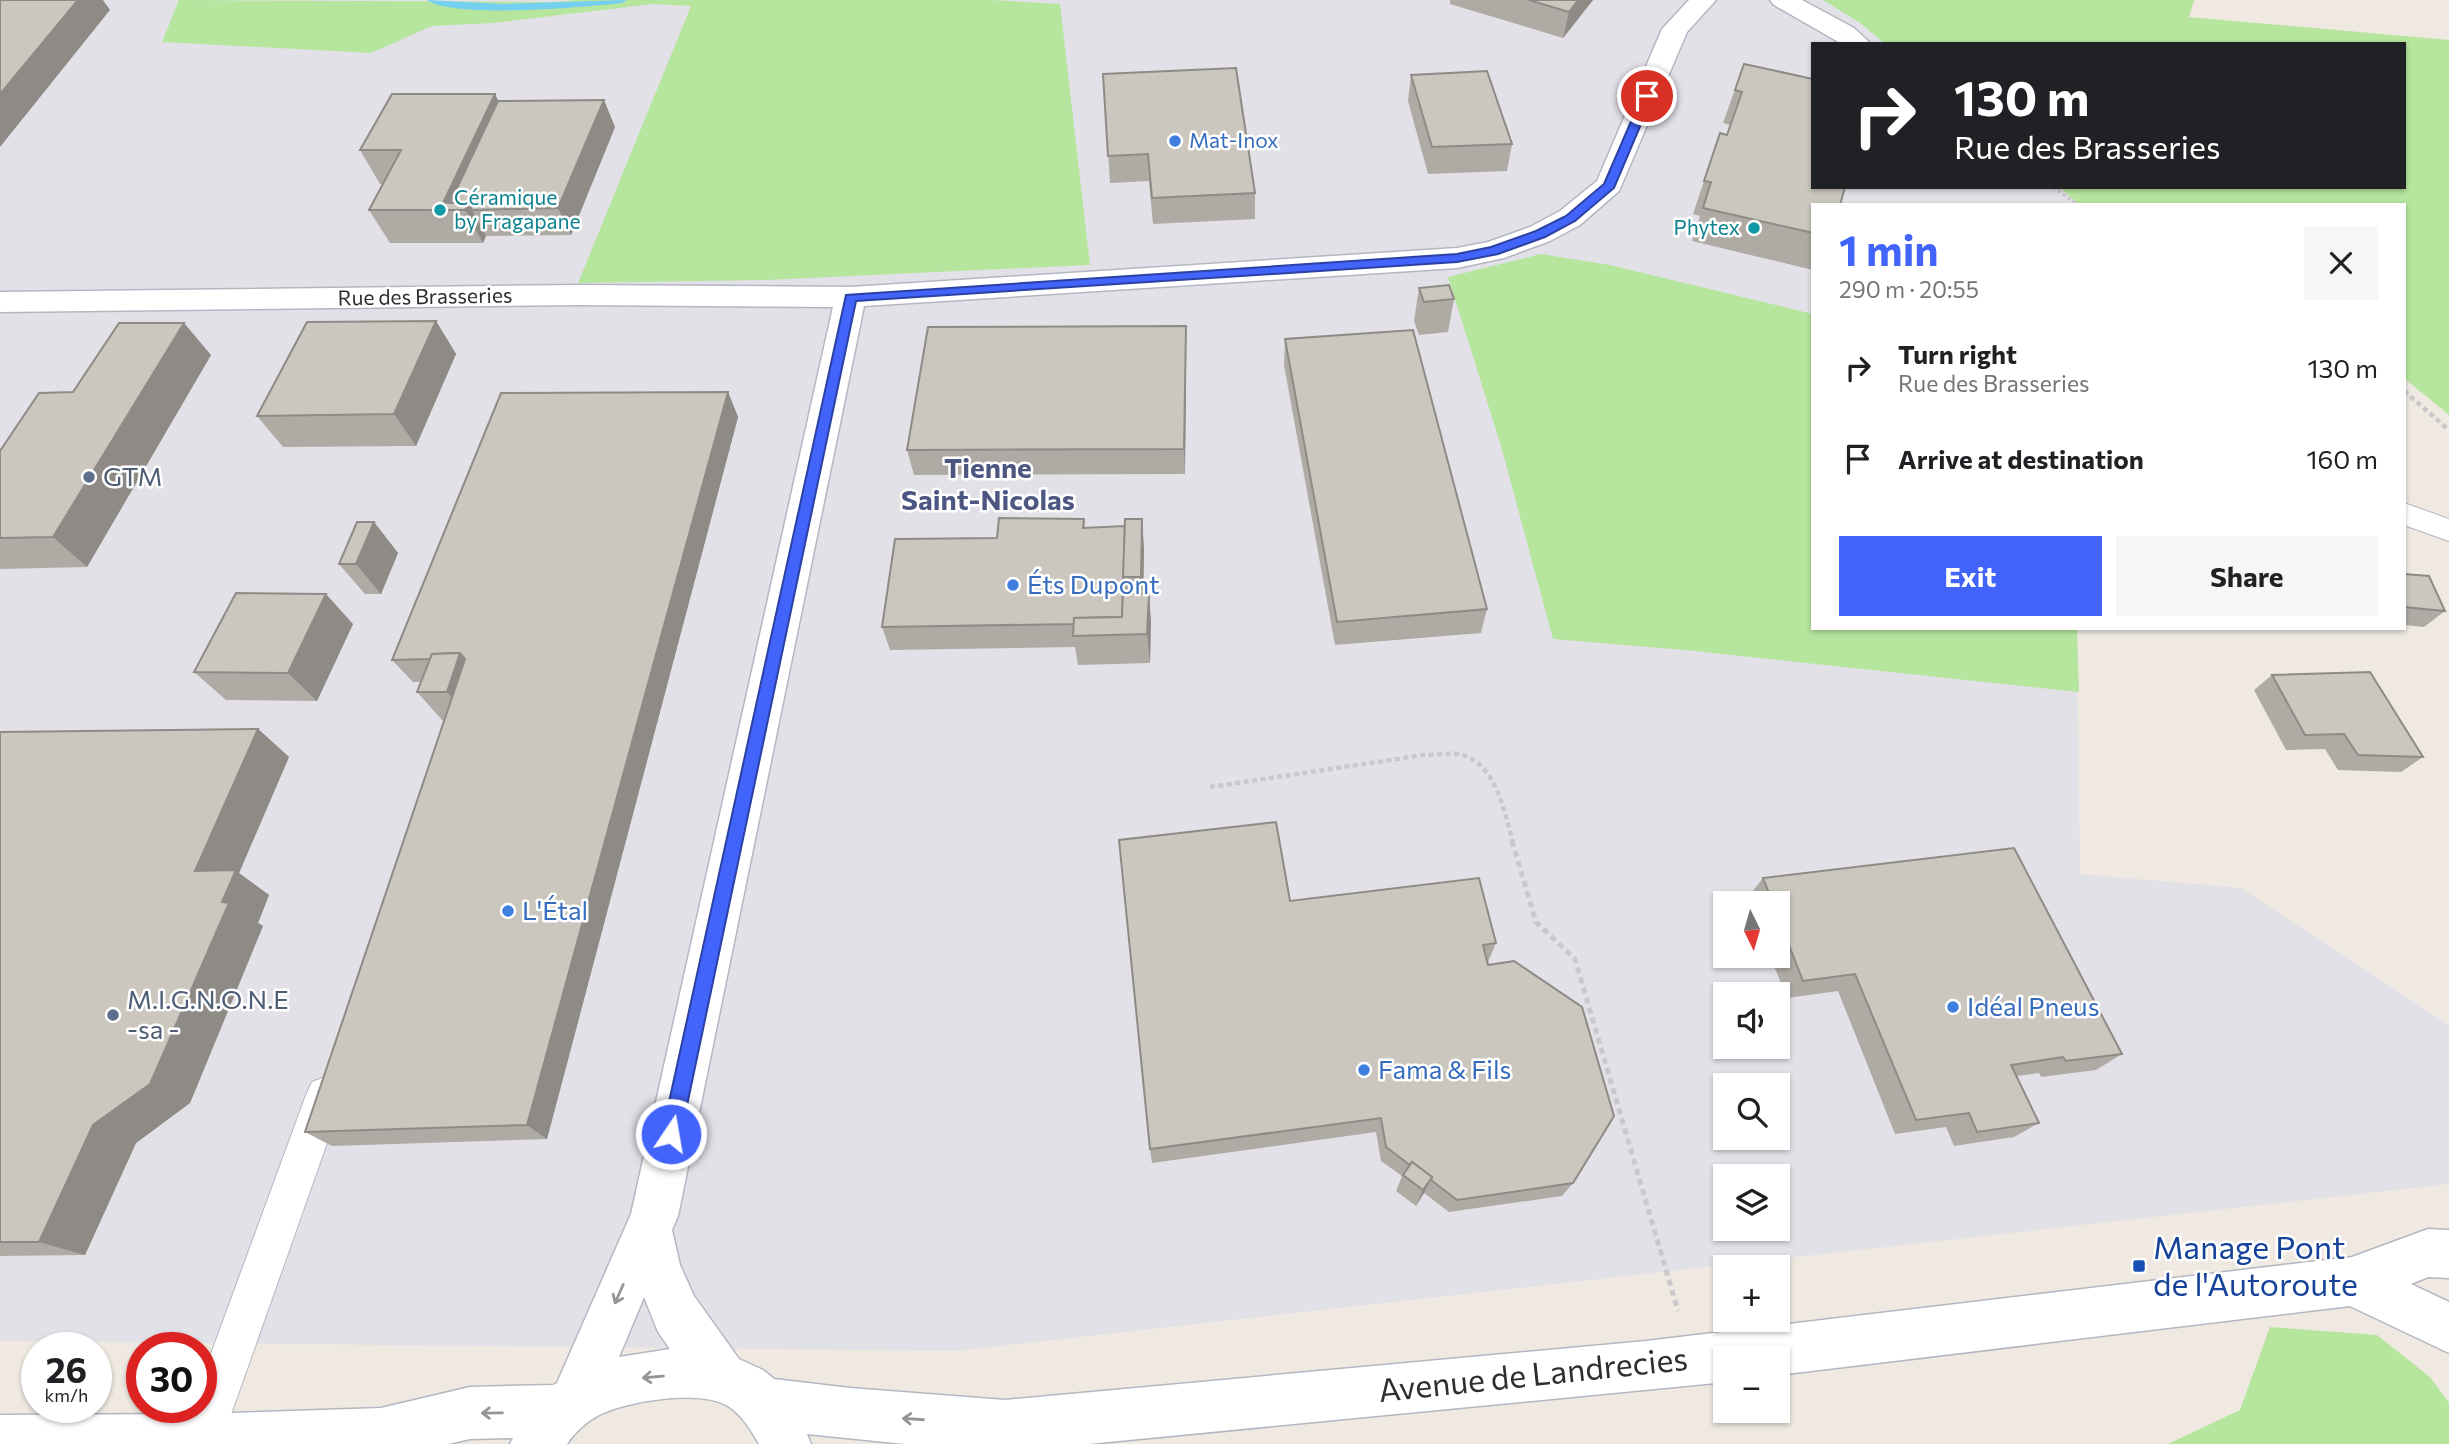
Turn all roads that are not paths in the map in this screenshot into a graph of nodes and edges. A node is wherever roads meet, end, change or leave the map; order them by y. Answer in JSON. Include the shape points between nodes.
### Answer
{"nodes":[{"id":1,"x":1703,"y":0,"type":"edge"},
{"id":2,"x":1783,"y":0,"type":"edge"},
{"id":3,"x":1856,"y":42,"type":"edge"},
{"id":4,"x":851,"y":298,"type":"junction"},
{"id":5,"x":0,"y":302,"type":"edge"},
{"id":6,"x":2406,"y":515,"type":"edge"},
{"id":7,"x":2449,"y":530,"type":"edge"},
{"id":8,"x":338,"y":1059,"type":"edge"},
{"id":9,"x":649,"y":1233,"type":"junction"},
{"id":10,"x":2449,"y":1255,"type":"edge"},
{"id":11,"x":2352,"y":1281,"type":"junction"},
{"id":12,"x":2448,"y":1328,"type":"edge"},
{"id":13,"x":721,"y":1377,"type":"junction"},
{"id":14,"x":557,"y":1418,"type":"edge"},
{"id":15,"x":774,"y":1423,"type":"edge"},
{"id":16,"x":985,"y":1435,"type":"edge"},
{"id":17,"x":388,"y":1439,"type":"edge"},
{"id":18,"x":201,"y":1440,"type":"junction"},
{"id":19,"x":0,"y":1441,"type":"edge"}],
"edges":[{"from":1,"to":4,"type":"street","name":"Rue des Brasseries","via":[[1675,29],[1609,186],[1570,218],[1494,251],[1457,258]]},
{"from":2,"to":3,"type":"street"},
{"from":4,"to":5,"type":"street","name":"Rue des Brasseries","via":[[579,295]]},
{"from":4,"to":9,"type":"street"},
{"from":6,"to":7,"type":"lane"},
{"from":8,"to":18,"type":"lane"},
{"from":9,"to":13,"type":"street","via":[[676,1314]]},
{"from":9,"to":14,"type":"street","one_way":true,"via":[[592,1367]]},
{"from":10,"to":11,"type":"street","name":"Avenue de Landrecies","via":[[2428,1253]]},
{"from":11,"to":12,"type":"street"},
{"from":11,"to":16,"type":"street","name":"Avenue de Landrecies","via":[[1622,1368]]},
{"from":13,"to":14,"type":"street","name":"Avenue de Landrecies","one_way":true,"via":[[687,1374],[606,1385]]},
{"from":13,"to":15,"type":"street","name":"Avenue de Landrecies","via":[[744,1387]]},
{"from":14,"to":17,"type":"street","name":"Avenue de Landrecies","one_way":true,"via":[[470,1413]]},
{"from":16,"to":15,"type":"street","name":"Avenue de Landrecies","one_way":true,"via":[[850,1414]]},
{"from":17,"to":18,"type":"street","name":"Avenue de Landrecies"},
{"from":18,"to":19,"type":"street","name":"Avenue de Landrecies"}]}
